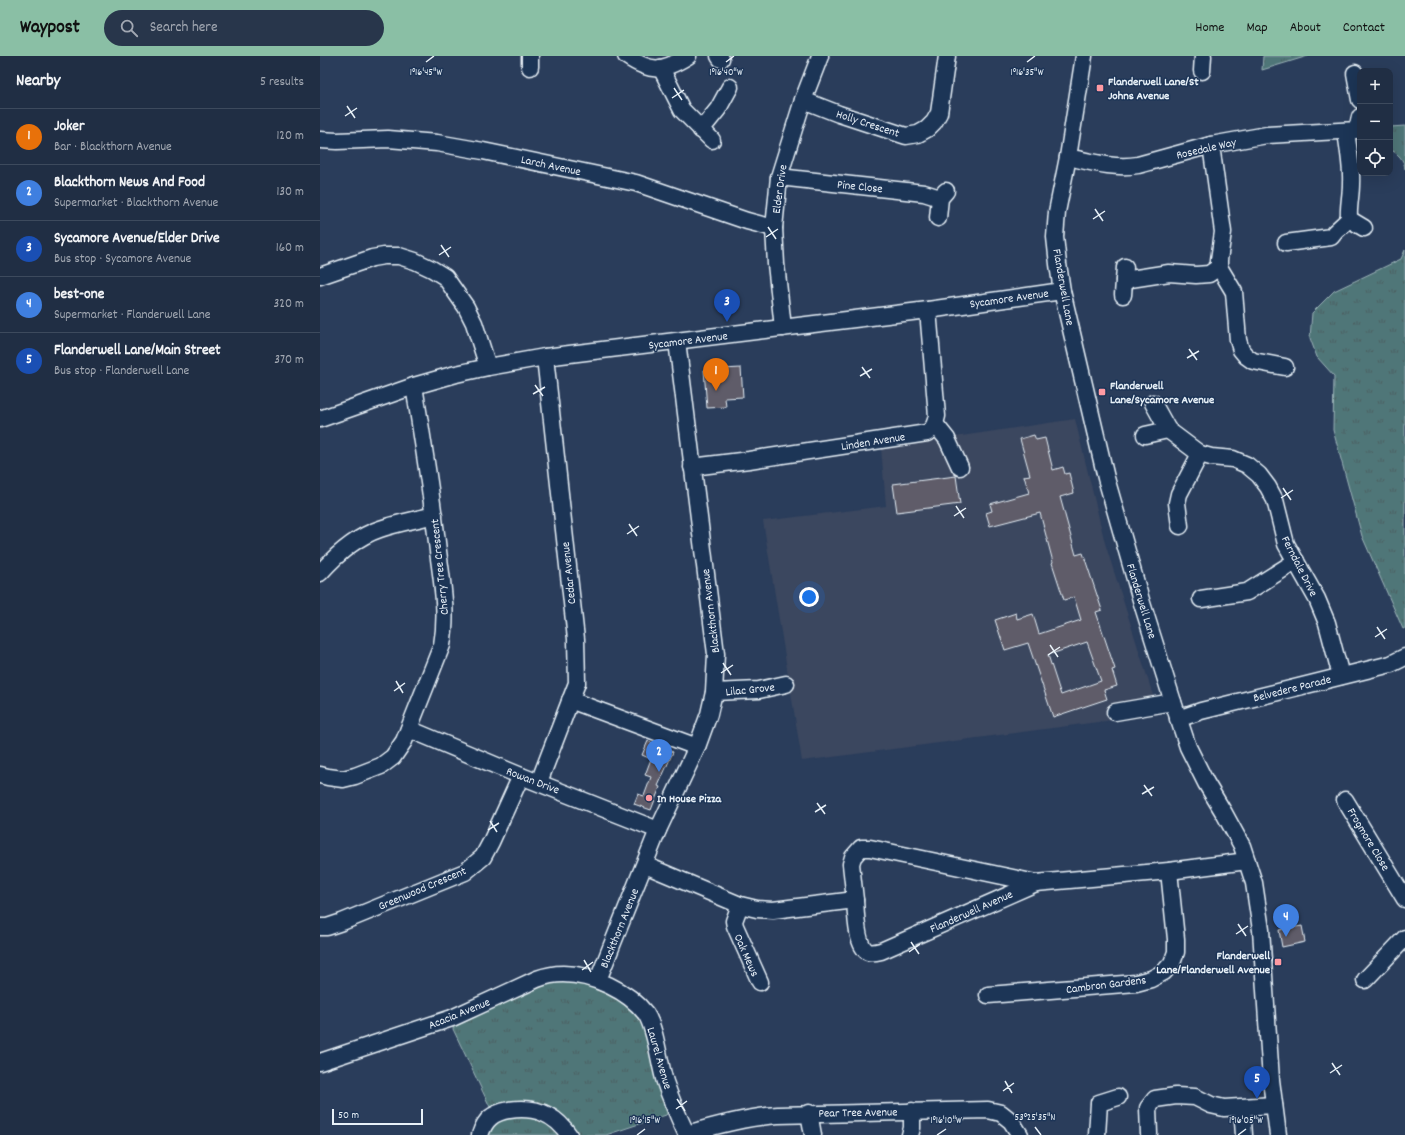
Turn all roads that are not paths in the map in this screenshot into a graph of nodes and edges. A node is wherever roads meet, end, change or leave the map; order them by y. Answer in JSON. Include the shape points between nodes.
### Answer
{"nodes":[{"id":1,"x":626,"y":56,"type":"edge"},
{"id":2,"x":688,"y":56,"type":"edge"},
{"id":3,"x":820,"y":56,"type":"edge"},
{"id":4,"x":947,"y":56,"type":"edge"},
{"id":5,"x":1084,"y":56,"type":"edge"},
{"id":6,"x":661,"y":68,"type":"junction"},
{"id":7,"x":1355,"y":73,"type":"dead end"},
{"id":8,"x":1357,"y":84,"type":"edge"},
{"id":9,"x":730,"y":87,"type":"dead end"},
{"id":10,"x":803,"y":100,"type":"junction"},
{"id":11,"x":1357,"y":130,"type":"edge"},
{"id":12,"x":1346,"y":131,"type":"junction"},
{"id":13,"x":320,"y":140,"type":"edge"},
{"id":14,"x":1211,"y":145,"type":"junction"},
{"id":15,"x":1068,"y":157,"type":"junction"},
{"id":16,"x":779,"y":177,"type":"junction"},
{"id":17,"x":938,"y":218,"type":"dead end"},
{"id":18,"x":1349,"y":219,"type":"junction"},
{"id":19,"x":774,"y":228,"type":"junction"},
{"id":20,"x":1364,"y":228,"type":"dead end"},
{"id":21,"x":1286,"y":243,"type":"dead end"},
{"id":22,"x":1219,"y":267,"type":"junction"},
{"id":23,"x":320,"y":276,"type":"edge"},
{"id":24,"x":1124,"y":281,"type":"dead end"},
{"id":25,"x":1062,"y":291,"type":"junction"},
{"id":26,"x":928,"y":310,"type":"junction"},
{"id":27,"x":783,"y":328,"type":"junction"},
{"id":28,"x":677,"y":341,"type":"junction"},
{"id":29,"x":544,"y":357,"type":"junction"},
{"id":30,"x":488,"y":366,"type":"junction"},
{"id":31,"x":1285,"y":367,"type":"dead end"},
{"id":32,"x":414,"y":386,"type":"junction"},
{"id":33,"x":1153,"y":403,"type":"dead end"},
{"id":34,"x":320,"y":419,"type":"edge"},
{"id":35,"x":935,"y":424,"type":"junction"},
{"id":36,"x":1168,"y":430,"type":"junction"},
{"id":37,"x":1145,"y":434,"type":"dead end"},
{"id":38,"x":1200,"y":454,"type":"junction"},
{"id":39,"x":692,"y":467,"type":"junction"},
{"id":40,"x":960,"y":467,"type":"dead end"},
{"id":41,"x":434,"y":515,"type":"junction"},
{"id":42,"x":1180,"y":526,"type":"dead end"},
{"id":43,"x":1296,"y":561,"type":"junction"},
{"id":44,"x":320,"y":573,"type":"edge"},
{"id":45,"x":1201,"y":599,"type":"dead end"},
{"id":46,"x":1404,"y":660,"type":"edge"},
{"id":47,"x":1341,"y":676,"type":"junction"},
{"id":48,"x":786,"y":684,"type":"dead end"},
{"id":49,"x":714,"y":692,"type":"junction"},
{"id":50,"x":570,"y":700,"type":"junction"},
{"id":51,"x":1172,"y":702,"type":"junction"},
{"id":52,"x":1115,"y":712,"type":"dead end"},
{"id":53,"x":1178,"y":719,"type":"junction"},
{"id":54,"x":409,"y":729,"type":"junction"},
{"id":55,"x":697,"y":747,"type":"junction"},
{"id":56,"x":320,"y":775,"type":"edge"},
{"id":57,"x":521,"y":776,"type":"junction"},
{"id":58,"x":539,"y":782,"type":"junction"},
{"id":59,"x":1345,"y":800,"type":"dead end"},
{"id":60,"x":658,"y":830,"type":"junction"},
{"id":61,"x":1248,"y":861,"type":"junction"},
{"id":62,"x":645,"y":865,"type":"junction"},
{"id":63,"x":1169,"y":871,"type":"junction"},
{"id":64,"x":1036,"y":883,"type":"junction"},
{"id":65,"x":1405,"y":899,"type":"edge"},
{"id":66,"x":855,"y":900,"type":"junction"},
{"id":67,"x":740,"y":905,"type":"junction"},
{"id":68,"x":320,"y":927,"type":"edge"},
{"id":69,"x":1405,"y":938,"type":"edge"},
{"id":70,"x":598,"y":980,"type":"junction"},
{"id":71,"x":1365,"y":980,"type":"dead end"},
{"id":72,"x":760,"y":982,"type":"dead end"},
{"id":73,"x":988,"y":995,"type":"dead end"},
{"id":74,"x":320,"y":1062,"type":"edge"},
{"id":75,"x":1118,"y":1097,"type":"dead end"},
{"id":76,"x":1274,"y":1105,"type":"junction"},
{"id":77,"x":1242,"y":1108,"type":"junction"},
{"id":78,"x":912,"y":1111,"type":"junction"},
{"id":79,"x":809,"y":1113,"type":"junction"},
{"id":80,"x":1149,"y":1134,"type":"dead end"},
{"id":81,"x":480,"y":1135,"type":"edge"},
{"id":82,"x":569,"y":1135,"type":"edge"},
{"id":83,"x":687,"y":1135,"type":"edge"},
{"id":84,"x":813,"y":1135,"type":"edge"},
{"id":85,"x":910,"y":1135,"type":"edge"},
{"id":86,"x":1020,"y":1135,"type":"edge"},
{"id":87,"x":1096,"y":1135,"type":"edge"},
{"id":88,"x":1244,"y":1135,"type":"edge"},
{"id":89,"x":1278,"y":1135,"type":"edge"}],
"edges":[{"from":1,"to":6,"type":"street","via":[[641,66]]},
{"from":2,"to":6,"type":"street"},
{"from":3,"to":10,"type":"street","name":"Elder Drive"},
{"from":4,"to":10,"type":"street","name":"Holly Crescent","via":[[939,113],[927,129],[918,134],[906,136]]},
{"from":5,"to":15,"type":"street","name":"Flanderwell Lane"},
{"from":6,"to":9,"type":"street","via":[[682,110],[706,135]]},
{"from":7,"to":8,"type":"street"},
{"from":10,"to":16,"type":"street","name":"Elder Drive"},
{"from":11,"to":12,"type":"street"},
{"from":12,"to":14,"type":"street","name":"Rosedale Way","via":[[1267,135]]},
{"from":12,"to":18,"type":"street","via":[[1351,171]]},
{"from":13,"to":19,"type":"street","name":"Larch Avenue","via":[[388,139],[437,143],[483,151],[636,183]]},
{"from":14,"to":15,"type":"street","name":"Rosedale Way","via":[[1128,167]]},
{"from":14,"to":22,"type":"street","via":[[1223,232]]},
{"from":15,"to":25,"type":"street","name":"Flanderwell Lane","via":[[1055,237]]},
{"from":16,"to":17,"type":"street","name":"Pine Close","via":[[943,195]]},
{"from":16,"to":19,"type":"street","name":"Elder Drive"},
{"from":18,"to":20,"type":"street"},
{"from":18,"to":21,"type":"street","via":[[1331,237]]},
{"from":19,"to":27,"type":"street","name":"Elder Drive"},
{"from":22,"to":24,"type":"street","via":[[1209,274],[1169,274]]},
{"from":22,"to":31,"type":"street","via":[[1234,292],[1241,350],[1253,361]]},
{"from":23,"to":30,"type":"street","via":[[384,256],[416,260],[445,277],[466,307]]},
{"from":25,"to":26,"type":"street","name":"Sycamore Avenue"},
{"from":25,"to":51,"type":"street","name":"Flanderwell Lane","via":[[1106,478]]},
{"from":26,"to":27,"type":"street","name":"Sycamore Avenue"},
{"from":26,"to":35,"type":"street","via":[[937,416]]},
{"from":27,"to":28,"type":"street","name":"Sycamore Avenue"},
{"from":28,"to":29,"type":"street","name":"Sycamore Avenue"},
{"from":28,"to":39,"type":"street","name":"Blackthorn Avenue"},
{"from":29,"to":30,"type":"street","name":"Sycamore Avenue"},
{"from":29,"to":50,"type":"street","name":"Cedar Avenue","via":[[576,640],[577,683]]},
{"from":30,"to":32,"type":"street","name":"Sycamore Avenue"},
{"from":32,"to":34,"type":"street","name":"Sycamore Avenue"},
{"from":32,"to":41,"type":"street","name":"Cherry Tree Crescent"},
{"from":33,"to":36,"type":"street","name":"Ferndale Drive"},
{"from":35,"to":39,"type":"street","name":"Linden Avenue","via":[[927,433]]},
{"from":35,"to":40,"type":"street","via":[[947,439]]},
{"from":36,"to":37,"type":"street"},
{"from":36,"to":38,"type":"street","name":"Ferndale Drive"},
{"from":38,"to":42,"type":"street","via":[[1179,494],[1177,503]]},
{"from":38,"to":43,"type":"street","name":"Ferndale Drive","via":[[1233,459],[1247,465],[1259,475],[1275,500],[1284,537]]},
{"from":39,"to":49,"type":"street","name":"Blackthorn Avenue","via":[[716,654]]},
{"from":41,"to":44,"type":"street","via":[[379,529],[362,537],[338,554]]},
{"from":41,"to":54,"type":"street","name":"Cherry Tree Crescent","via":[[445,605],[445,629],[442,645]]},
{"from":43,"to":45,"type":"street","via":[[1247,592]]},
{"from":43,"to":47,"type":"street","name":"Ferndale Drive","via":[[1327,623]]},
{"from":46,"to":47,"type":"street","name":"Belvedere Parade"},
{"from":47,"to":53,"type":"street","name":"Belvedere Parade","via":[[1201,710]]},
{"from":48,"to":49,"type":"street","name":"Lilac Grove","via":[[759,690]]},
{"from":49,"to":55,"type":"street","name":"Blackthorn Avenue"},
{"from":50,"to":55,"type":"street"},
{"from":50,"to":58,"type":"street","name":"Cedar Avenue"},
{"from":51,"to":52,"type":"street"},
{"from":51,"to":53,"type":"street","name":"Flanderwell Lane"},
{"from":53,"to":61,"type":"street","name":"Flanderwell Lane","via":[[1188,747]]},
{"from":54,"to":56,"type":"street","name":"Cherry Tree Crescent","via":[[393,757],[381,766],[343,779]]},
{"from":54,"to":57,"type":"street","name":"Rowan Drive"},
{"from":55,"to":60,"type":"street","name":"Blackthorn Avenue"},
{"from":57,"to":58,"type":"street","name":"Rowan Drive"},
{"from":57,"to":68,"type":"street","name":"Greenwood Crescent","via":[[483,857],[465,872],[342,922]]},
{"from":58,"to":60,"type":"street","name":"Rowan Drive"},
{"from":59,"to":65,"type":"street","name":"Frogmore Close"},
{"from":60,"to":62,"type":"street","name":"Blackthorn Avenue"},
{"from":61,"to":63,"type":"street","name":"Flanderwell Avenue"},
{"from":61,"to":76,"type":"street","name":"Flanderwell Lane","via":[[1261,930]]},
{"from":62,"to":67,"type":"street"},
{"from":62,"to":70,"type":"street","name":"Blackthorn Avenue"},
{"from":63,"to":64,"type":"street","name":"Flanderwell Avenue"},
{"from":63,"to":73,"type":"street","name":"Cambron Gardens","via":[[1176,952],[1172,964],[1164,972],[1151,980],[1136,984]]},
{"from":64,"to":66,"type":"street","name":"Flanderwell Avenue","via":[[861,848],[853,857],[851,864]]},
{"from":64,"to":66,"type":"street","name":"Flanderwell Avenue","via":[[874,952],[868,952],[862,947]]},
{"from":66,"to":67,"type":"street","via":[[773,910]]},
{"from":67,"to":72,"type":"street","name":"Oak Mews","via":[[734,921],[735,926]]},
{"from":69,"to":71,"type":"street"},
{"from":70,"to":74,"type":"street","name":"Acacia Avenue","via":[[563,974],[543,977],[452,1018]]},
{"from":70,"to":83,"type":"street","name":"Laurel Avenue","via":[[627,996],[646,1014],[652,1025],[665,1081]]},
{"from":75,"to":87,"type":"street","via":[[1099,1103]]},
{"from":76,"to":77,"type":"street"},
{"from":76,"to":89,"type":"street","name":"Flanderwell Lane"},
{"from":77,"to":80,"type":"street","via":[[1211,1105],[1195,1097],[1155,1099],[1148,1108]]},
{"from":77,"to":88,"type":"street"},
{"from":78,"to":79,"type":"street","name":"Pear Tree Avenue"},
{"from":78,"to":85,"type":"street"},
{"from":78,"to":86,"type":"street","name":"Pear Tree Avenue","via":[[988,1110],[1001,1113],[1012,1121]]},
{"from":79,"to":83,"type":"street","name":"Pear Tree Avenue","via":[[756,1116]]},
{"from":79,"to":84,"type":"street"},
{"from":81,"to":82,"type":"street","via":[[490,1117],[498,1112],[528,1108],[551,1117],[561,1124]]}]}
